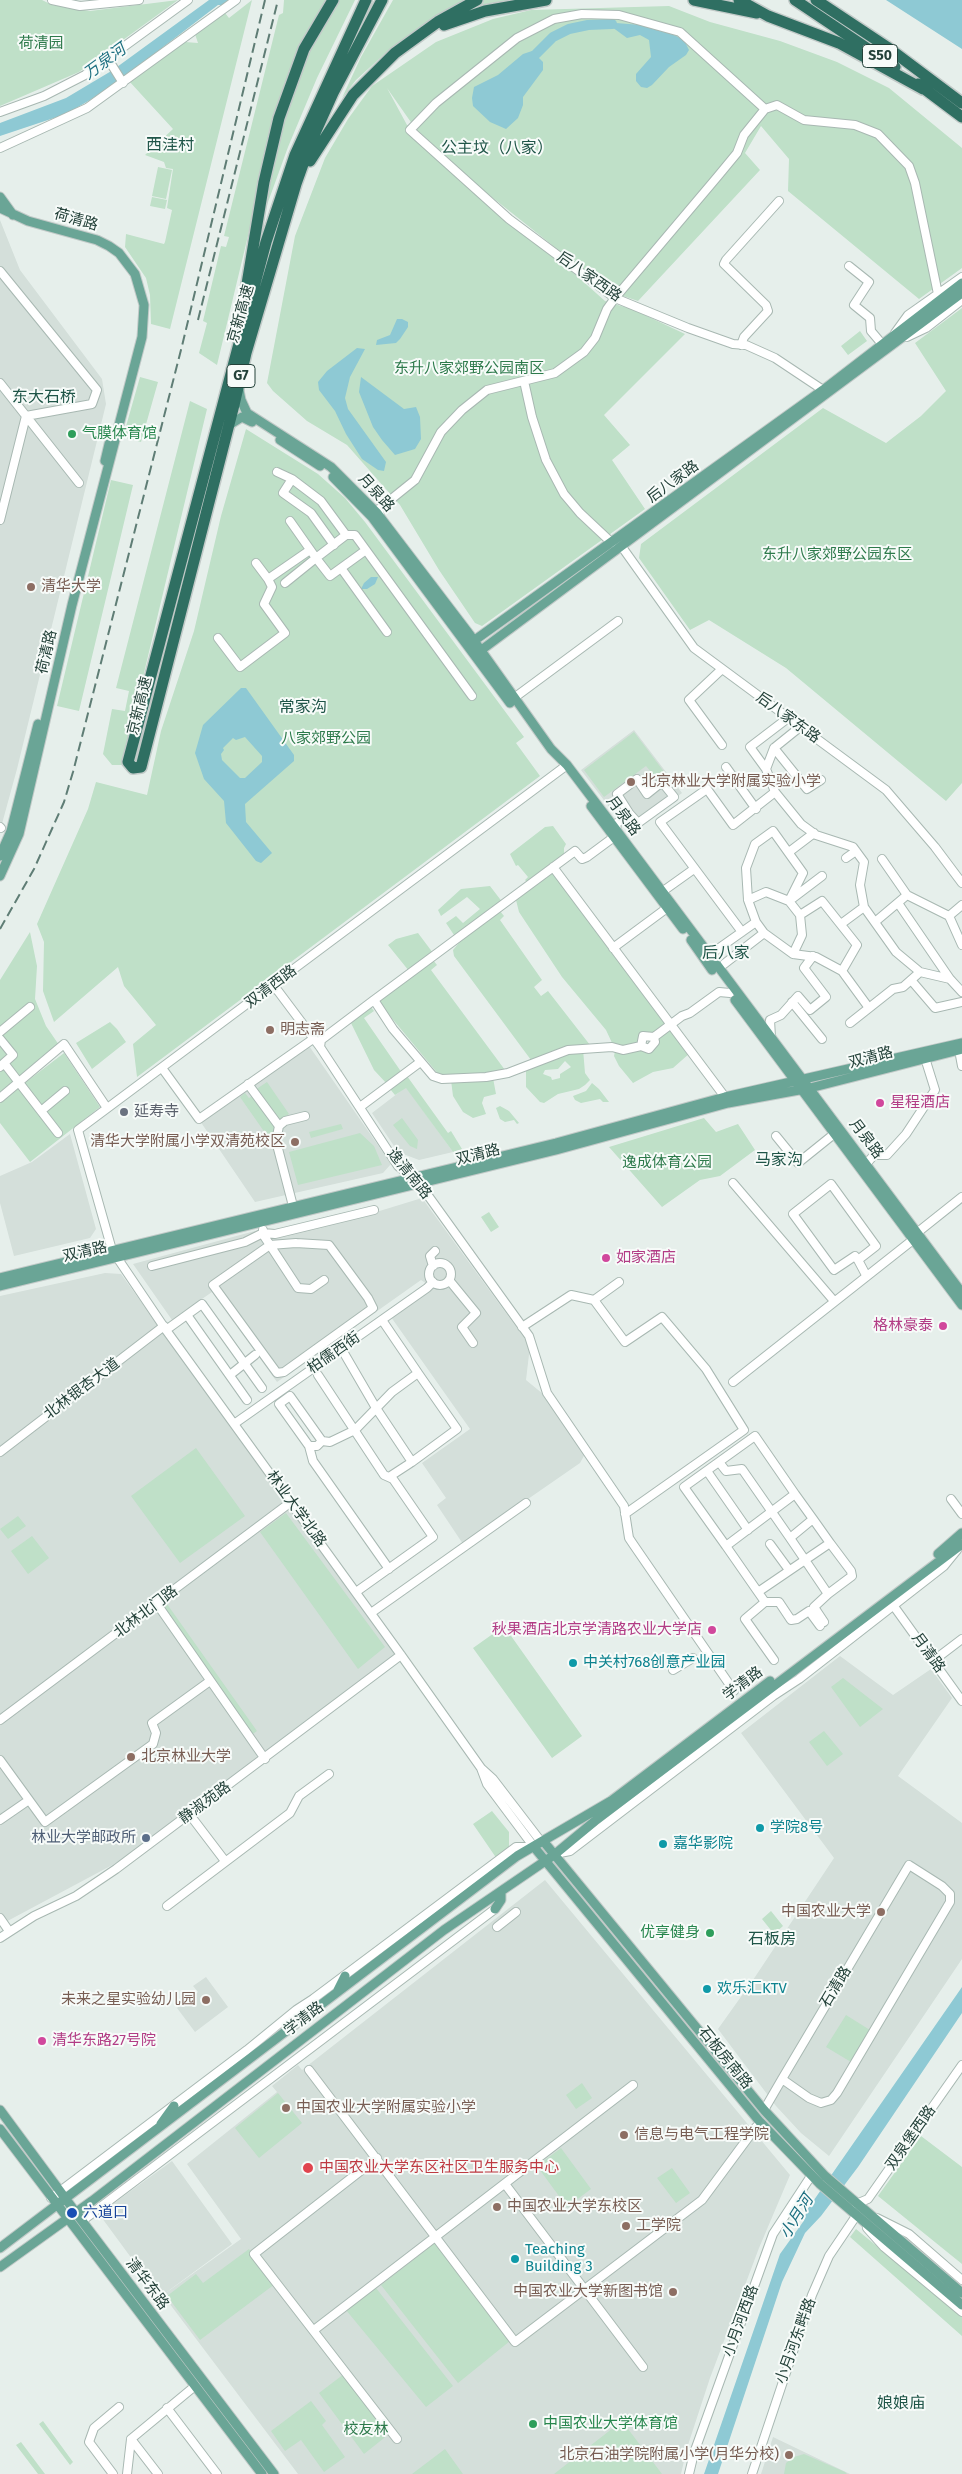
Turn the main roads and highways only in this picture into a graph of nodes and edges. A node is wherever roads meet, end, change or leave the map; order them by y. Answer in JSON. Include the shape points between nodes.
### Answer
{"nodes":[{"id":1,"x":333,"y":0,"type":"edge"},
{"id":2,"x":366,"y":0,"type":"edge"},
{"id":3,"x":382,"y":0,"type":"edge"},
{"id":4,"x":546,"y":0,"type":"edge"},
{"id":5,"x":694,"y":0,"type":"edge"},
{"id":6,"x":739,"y":0,"type":"edge"},
{"id":7,"x":795,"y":0,"type":"edge"},
{"id":8,"x":816,"y":0,"type":"edge"},
{"id":9,"x":474,"y":1,"type":"edge"},
{"id":10,"x":768,"y":16,"type":"junction"},
{"id":11,"x":418,"y":36,"type":"junction"},
{"id":12,"x":923,"y":88,"type":"junction"},
{"id":13,"x":962,"y":103,"type":"edge"},
{"id":14,"x":962,"y":117,"type":"edge"},
{"id":15,"x":296,"y":184,"type":"junction"},
{"id":16,"x":0,"y":196,"type":"edge"},
{"id":17,"x":0,"y":208,"type":"edge"},
{"id":18,"x":14,"y":215,"type":"junction"},
{"id":19,"x":962,"y":282,"type":"edge"},
{"id":20,"x":962,"y":293,"type":"edge"},
{"id":21,"x":920,"y":320,"type":"junction"},
{"id":22,"x":894,"y":339,"type":"junction"},
{"id":23,"x":238,"y":341,"type":"junction"},
{"id":24,"x":239,"y":384,"type":"junction"},
{"id":25,"x":229,"y":425,"type":"junction"},
{"id":26,"x":470,"y":643,"type":"junction"},
{"id":27,"x":477,"y":653,"type":"junction"},
{"id":28,"x":0,"y":827,"type":"edge"},
{"id":29,"x":15,"y":832,"type":"junction"},
{"id":30,"x":615,"y":833,"type":"junction"},
{"id":31,"x":0,"y":856,"type":"edge"},
{"id":32,"x":0,"y":876,"type":"edge"},
{"id":33,"x":961,"y":1047,"type":"edge"},
{"id":34,"x":799,"y":1080,"type":"junction"},
{"id":35,"x":806,"y":1089,"type":"junction"},
{"id":36,"x":415,"y":1180,"type":"junction"},
{"id":37,"x":261,"y":1217,"type":"junction"},
{"id":38,"x":916,"y":1235,"type":"junction"},
{"id":39,"x":0,"y":1278,"type":"edge"},
{"id":40,"x":0,"y":1286,"type":"edge"},
{"id":41,"x":962,"y":1293,"type":"edge"},
{"id":42,"x":962,"y":1305,"type":"edge"},
{"id":43,"x":962,"y":1533,"type":"edge"},
{"id":44,"x":962,"y":1544,"type":"edge"},
{"id":45,"x":666,"y":1768,"type":"junction"},
{"id":46,"x":665,"y":1778,"type":"road end"},
{"id":47,"x":544,"y":1842,"type":"junction"},
{"id":48,"x":534,"y":1847,"type":"junction"},
{"id":49,"x":554,"y":1855,"type":"junction"},
{"id":50,"x":545,"y":1860,"type":"junction"},
{"id":51,"x":500,"y":1893,"type":"junction"},
{"id":52,"x":495,"y":1909,"type":"road end"},
{"id":53,"x":345,"y":1976,"type":"road end"},
{"id":54,"x":337,"y":1993,"type":"junction"},
{"id":55,"x":174,"y":2106,"type":"road end"},
{"id":56,"x":0,"y":2110,"type":"edge"},
{"id":57,"x":0,"y":2128,"type":"edge"},
{"id":58,"x":159,"y":2128,"type":"junction"},
{"id":59,"x":65,"y":2199,"type":"junction"},
{"id":60,"x":844,"y":2200,"type":"junction"},
{"id":61,"x":54,"y":2202,"type":"junction"},
{"id":62,"x":71,"y":2215,"type":"junction"},
{"id":63,"x":859,"y":2215,"type":"junction"},
{"id":64,"x":0,"y":2248,"type":"edge"},
{"id":65,"x":0,"y":2267,"type":"edge"},
{"id":66,"x":962,"y":2293,"type":"edge"},
{"id":67,"x":962,"y":2305,"type":"edge"},
{"id":68,"x":262,"y":2474,"type":"edge"},
{"id":69,"x":274,"y":2474,"type":"edge"}],
"edges":[{"from":1,"to":23,"type":"highway","via":[[312,33],[294,72],[280,118],[264,182]]},
{"from":2,"to":23,"type":"highway","name":"京新高速","number":"G7","via":[[295,155]]},
{"from":3,"to":15,"type":"highway","name":"京新高速","number":"G7","via":[[333,94]]},
{"from":4,"to":11,"type":"highway","via":[[485,11]]},
{"from":5,"to":10,"type":"highway"},
{"from":6,"to":10,"type":"highway"},
{"from":7,"to":12,"type":"highway","number":"S50","via":[[881,56]]},
{"from":8,"to":13,"type":"highway","number":"S50","via":[[887,46]]},
{"from":9,"to":11,"type":"highway"},
{"from":10,"to":12,"type":"highway","via":[[839,43]]},
{"from":11,"to":15,"type":"highway","via":[[395,53],[353,95]]},
{"from":12,"to":14,"type":"highway","number":"S50"},
{"from":15,"to":24,"type":"highway","name":"京新高速","number":"G7"},
{"from":16,"to":18,"type":"main road"},
{"from":17,"to":18,"type":"main road","name":"荷清路"},
{"from":18,"to":29,"type":"main road","name":"荷清路","via":[[97,240],[119,253],[135,274],[144,305],[143,323],[118,433],[109,444]]},
{"from":19,"to":21,"type":"main road"},
{"from":20,"to":21,"type":"main road"},
{"from":21,"to":22,"type":"main road","name":"后八家路"},
{"from":22,"to":26,"type":"main road","name":"后八家路","via":[[882,344],[823,390]]},
{"from":22,"to":27,"type":"main road","name":"后八家路","via":[[622,547]]},
{"from":23,"to":25,"type":"highway","name":"京新高速","number":"G7","via":[[128,762],[134,768],[141,767]]},
{"from":24,"to":25,"type":"highway","name":"京新高速","number":"G7"},
{"from":24,"to":26,"type":"main road","name":"月泉路","via":[[247,413],[331,467],[362,496]]},
{"from":25,"to":26,"type":"main road","name":"月泉路","via":[[238,418],[247,419],[332,476],[372,517]]},
{"from":26,"to":27,"type":"main road","name":"月泉路"},
{"from":27,"to":30,"type":"main road","name":"月泉路"},
{"from":27,"to":30,"type":"main road","name":"月泉路","via":[[567,765]]},
{"from":28,"to":29,"type":"main road"},
{"from":29,"to":31,"type":"main road","name":"荷清路"},
{"from":29,"to":32,"type":"main road","name":"荷清路"},
{"from":30,"to":34,"type":"main road","name":"月泉路","via":[[771,1037]]},
{"from":30,"to":34,"type":"main road","name":"月泉路","via":[[666,908]]},
{"from":33,"to":34,"type":"main road","name":"双清路"},
{"from":33,"to":35,"type":"main road","name":"双清路"},
{"from":34,"to":35,"type":"main road","name":"月泉路"},
{"from":34,"to":36,"type":"main road","name":"双清路"},
{"from":35,"to":36,"type":"main road","name":"双清路","via":[[728,1103],[556,1150]]},
{"from":35,"to":38,"type":"main road","name":"月泉路","via":[[867,1163]]},
{"from":35,"to":38,"type":"main road","name":"月泉路","via":[[834,1134]]},
{"from":36,"to":37,"type":"main road","name":"双清路"},
{"from":36,"to":37,"type":"main road","name":"双清路","via":[[293,1206]]},
{"from":37,"to":39,"type":"main road","name":"双清路"},
{"from":37,"to":40,"type":"main road","name":"双清路","via":[[118,1258]]},
{"from":38,"to":41,"type":"main road","name":"月泉路"},
{"from":38,"to":42,"type":"main road","name":"月泉路"},
{"from":43,"to":47,"type":"main road","name":"学清路","via":[[611,1801]]},
{"from":44,"to":45,"type":"main road","name":"学清路"},
{"from":45,"to":46,"type":"main road"},
{"from":45,"to":49,"type":"main road","name":"学清路"},
{"from":47,"to":48,"type":"main road","name":"学清路"},
{"from":47,"to":49,"type":"main road","name":"石板房南路"},
{"from":48,"to":50,"type":"main road","name":"石板房南路"},
{"from":48,"to":54,"type":"main road","name":"学清路","via":[[517,1856]]},
{"from":49,"to":50,"type":"main road","name":"学清路"},
{"from":49,"to":60,"type":"main road","name":"石板房南路","via":[[764,2110]]},
{"from":50,"to":51,"type":"main road","name":"学清路"},
{"from":50,"to":60,"type":"main road","name":"石板房南路","via":[[760,2122],[811,2176]]},
{"from":51,"to":52,"type":"main road","via":[[502,1900]]},
{"from":51,"to":62,"type":"main road","name":"学清路","via":[[444,1930]]},
{"from":53,"to":54,"type":"main road"},
{"from":54,"to":58,"type":"main road","name":"学清路"},
{"from":55,"to":58,"type":"main road"},
{"from":56,"to":59,"type":"main road","name":"清华东路"},
{"from":57,"to":61,"type":"main road","name":"清华东路"},
{"from":58,"to":59,"type":"main road","name":"学清路"},
{"from":59,"to":61,"type":"main road","name":"学清路"},
{"from":59,"to":62,"type":"main road","name":"清华东路"},
{"from":60,"to":63,"type":"main road","name":"石板房南路"},
{"from":60,"to":63,"type":"main road","name":"石板房南路","via":[[856,2204]]},
{"from":61,"to":62,"type":"main road","name":"清华东路"},
{"from":61,"to":64,"type":"main road","name":"学清路"},
{"from":62,"to":65,"type":"main road","name":"学清路"},
{"from":62,"to":68,"type":"main road","name":"清华东路"},
{"from":62,"to":69,"type":"main road","name":"清华东路","via":[[82,2221]]},
{"from":63,"to":66,"type":"main road","name":"石板房南路","via":[[909,2248]]},
{"from":63,"to":67,"type":"main road","name":"石板房南路"}]}
